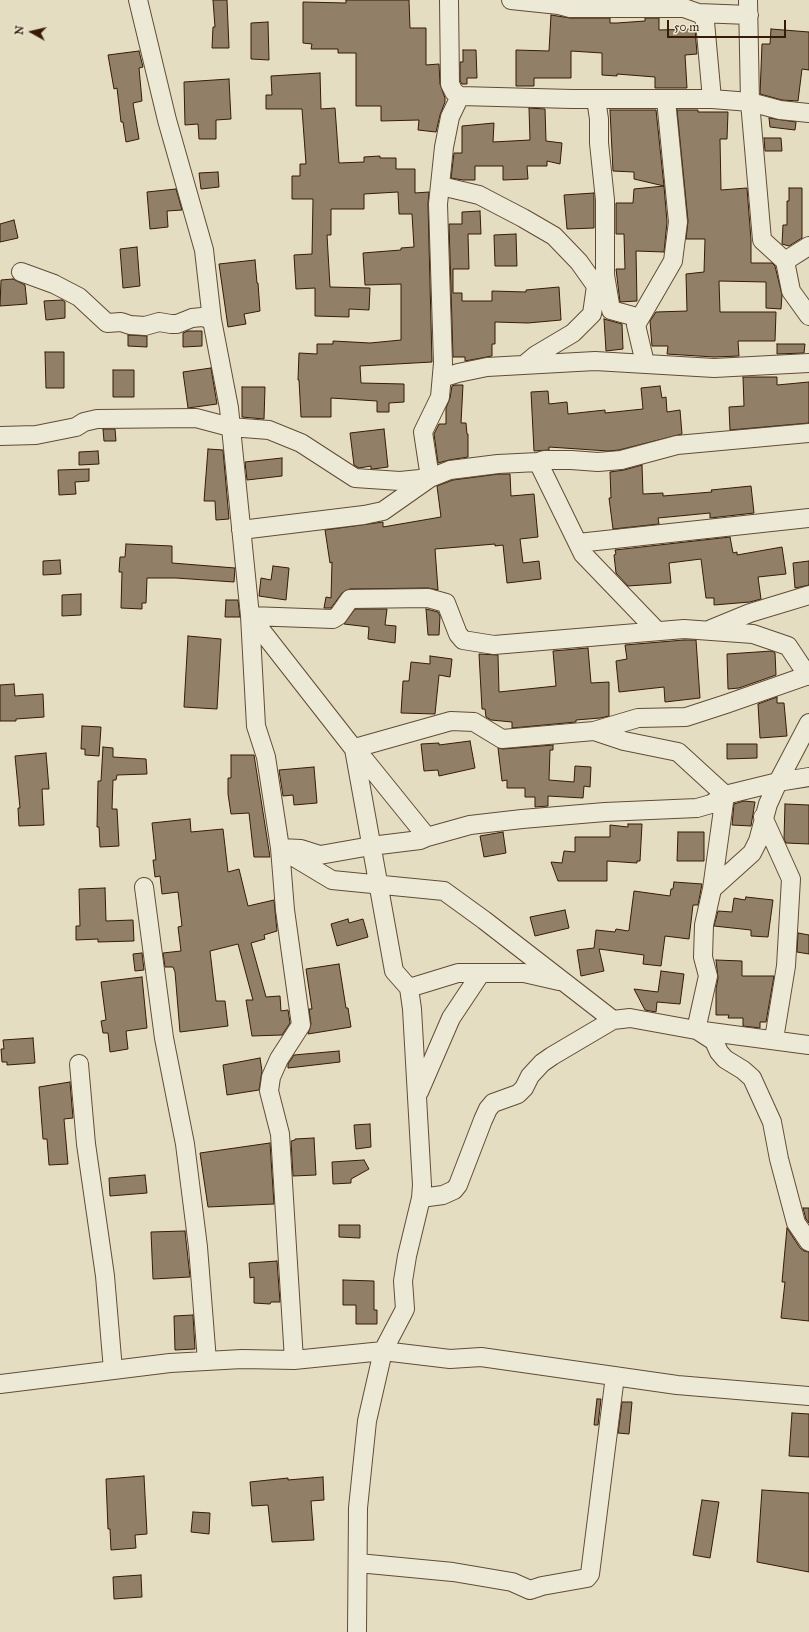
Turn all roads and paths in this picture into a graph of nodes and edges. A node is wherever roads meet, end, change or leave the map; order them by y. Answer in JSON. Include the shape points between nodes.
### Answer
{"nodes":[{"id":1,"x":138,"y":0,"type":"edge"},
{"id":2,"x":449,"y":0,"type":"edge"},
{"id":3,"x":512,"y":0,"type":"edge"},
{"id":4,"x":592,"y":4,"type":"edge"},
{"id":5,"x":748,"y":7,"type":"edge"},
{"id":6,"x":698,"y":13,"type":"junction"},
{"id":7,"x":460,"y":96,"type":"junction"},
{"id":8,"x":596,"y":99,"type":"junction"},
{"id":9,"x":712,"y":99,"type":"junction"},
{"id":10,"x":666,"y":100,"type":"junction"},
{"id":11,"x":750,"y":102,"type":"junction"},
{"id":12,"x":809,"y":113,"type":"edge"},
{"id":13,"x":440,"y":186,"type":"junction"},
{"id":14,"x":809,"y":246,"type":"edge"},
{"id":15,"x":785,"y":261,"type":"junction"},
{"id":16,"x":21,"y":272,"type":"dead end"},
{"id":17,"x":791,"y":291,"type":"junction"},
{"id":18,"x":809,"y":300,"type":"edge"},
{"id":19,"x":611,"y":310,"type":"junction"},
{"id":20,"x":592,"y":314,"type":"junction"},
{"id":21,"x":809,"y":316,"type":"edge"},
{"id":22,"x":640,"y":318,"type":"junction"},
{"id":23,"x":212,"y":320,"type":"junction"},
{"id":24,"x":645,"y":363,"type":"junction"},
{"id":25,"x":809,"y":363,"type":"edge"},
{"id":26,"x":524,"y":365,"type":"junction"},
{"id":27,"x":442,"y":378,"type":"junction"},
{"id":28,"x":230,"y":427,"type":"junction"},
{"id":29,"x":809,"y":433,"type":"edge"},
{"id":30,"x":0,"y":436,"type":"edge"},
{"id":31,"x":538,"y":462,"type":"junction"},
{"id":32,"x":430,"y":478,"type":"junction"},
{"id":33,"x":809,"y":518,"type":"edge"},
{"id":34,"x":241,"y":530,"type":"junction"},
{"id":35,"x":578,"y":543,"type":"junction"},
{"id":36,"x":809,"y":595,"type":"edge"},
{"id":37,"x":250,"y":616,"type":"junction"},
{"id":38,"x":708,"y":630,"type":"junction"},
{"id":39,"x":657,"y":631,"type":"junction"},
{"id":40,"x":808,"y":675,"type":"edge"},
{"id":41,"x":809,"y":723,"type":"edge"},
{"id":42,"x":594,"y":731,"type":"junction"},
{"id":43,"x":809,"y":777,"type":"edge"},
{"id":44,"x":778,"y":782,"type":"junction"},
{"id":45,"x":725,"y":795,"type":"junction"},
{"id":46,"x":763,"y":818,"type":"junction"},
{"id":47,"x":427,"y":837,"type":"junction"},
{"id":48,"x":371,"y":846,"type":"junction"},
{"id":49,"x":280,"y":848,"type":"junction"},
{"id":50,"x":378,"y":885,"type":"junction"},
{"id":51,"x":144,"y":886,"type":"dead end"},
{"id":52,"x":712,"y":889,"type":"junction"},
{"id":53,"x":481,"y":973,"type":"junction"},
{"id":54,"x":564,"y":982,"type":"junction"},
{"id":55,"x":408,"y":988,"type":"junction"},
{"id":56,"x":613,"y":1020,"type":"junction"},
{"id":57,"x":696,"y":1030,"type":"junction"},
{"id":58,"x":774,"y":1039,"type":"junction"},
{"id":59,"x":809,"y":1045,"type":"edge"},
{"id":60,"x":79,"y":1064,"type":"dead end"},
{"id":61,"x":417,"y":1097,"type":"junction"},
{"id":62,"x":421,"y":1198,"type":"junction"},
{"id":63,"x":809,"y":1242,"type":"edge"},
{"id":64,"x":383,"y":1351,"type":"junction"},
{"id":65,"x":294,"y":1360,"type":"junction"},
{"id":66,"x":207,"y":1361,"type":"junction"},
{"id":67,"x":113,"y":1370,"type":"junction"},
{"id":68,"x":615,"y":1376,"type":"junction"},
{"id":69,"x":0,"y":1384,"type":"edge"},
{"id":70,"x":809,"y":1396,"type":"edge"},
{"id":71,"x":358,"y":1563,"type":"junction"},
{"id":72,"x":355,"y":1631,"type":"edge"}],
"edges":[{"from":1,"to":23,"type":"street","via":[[167,120],[204,250]]},
{"from":2,"to":7,"type":"street","via":[[450,84],[454,92]]},
{"from":3,"to":4,"type":"street","via":[[570,8]]},
{"from":4,"to":6,"type":"street","via":[[684,8]]},
{"from":5,"to":6,"type":"street"},
{"from":5,"to":11,"type":"street"},
{"from":6,"to":9,"type":"street","via":[[703,16],[705,22]]},
{"from":7,"to":8,"type":"street"},
{"from":7,"to":13,"type":"street","via":[[450,117]]},
{"from":8,"to":10,"type":"street"},
{"from":8,"to":19,"type":"street","via":[[605,200],[605,275]]},
{"from":9,"to":10,"type":"street"},
{"from":9,"to":11,"type":"street"},
{"from":10,"to":22,"type":"street","via":[[678,222],[673,261]]},
{"from":11,"to":12,"type":"street","via":[[780,110]]},
{"from":11,"to":15,"type":"street","via":[[762,240]]},
{"from":13,"to":20,"type":"street","via":[[479,196],[554,236],[579,262],[596,286]]},
{"from":13,"to":27,"type":"street","via":[[438,204]]},
{"from":14,"to":15,"type":"street"},
{"from":15,"to":17,"type":"street"},
{"from":16,"to":23,"type":"street","via":[[54,284],[79,297],[107,323],[146,326],[159,322],[177,324],[202,317]]},
{"from":17,"to":18,"type":"street"},
{"from":17,"to":21,"type":"street"},
{"from":19,"to":20,"type":"street"},
{"from":19,"to":22,"type":"street"},
{"from":20,"to":26,"type":"street","via":[[573,333]]},
{"from":22,"to":24,"type":"street","via":[[636,325]]},
{"from":23,"to":28,"type":"street","via":[[229,408]]},
{"from":24,"to":25,"type":"street","via":[[714,368]]},
{"from":24,"to":26,"type":"street","via":[[595,361]]},
{"from":26,"to":27,"type":"street","via":[[487,367]]},
{"from":27,"to":32,"type":"street","via":[[440,397],[422,432]]},
{"from":28,"to":30,"type":"street","via":[[196,418],[97,419],[76,427],[36,435]]},
{"from":28,"to":32,"type":"street","via":[[269,430],[301,443],[355,478],[400,481]]},
{"from":28,"to":34,"type":"street"},
{"from":29,"to":31,"type":"street","via":[[677,445],[621,460]]},
{"from":31,"to":32,"type":"street","via":[[450,470]]},
{"from":31,"to":35,"type":"street"},
{"from":32,"to":34,"type":"street","via":[[383,511],[364,516]]},
{"from":33,"to":35,"type":"street"},
{"from":34,"to":37,"type":"street"},
{"from":35,"to":39,"type":"street","via":[[583,554]]},
{"from":36,"to":38,"type":"street","via":[[750,613]]},
{"from":37,"to":39,"type":"street","via":[[333,619],[350,599],[428,598],[446,603],[458,634],[463,640],[494,645]]},
{"from":37,"to":48,"type":"street","via":[[354,749]]},
{"from":37,"to":49,"type":"street","via":[[256,726],[266,756]]},
{"from":38,"to":39,"type":"street"},
{"from":38,"to":40,"type":"street","via":[[753,634],[788,646]]},
{"from":40,"to":42,"type":"street","via":[[686,717],[638,718]]},
{"from":41,"to":44,"type":"street"},
{"from":42,"to":45,"type":"street","via":[[624,741],[678,752]]},
{"from":42,"to":47,"type":"street","via":[[502,739],[474,722],[451,721],[355,748]]},
{"from":43,"to":44,"type":"street"},
{"from":44,"to":45,"type":"street"},
{"from":44,"to":46,"type":"street"},
{"from":45,"to":47,"type":"street","via":[[712,804],[697,808],[522,819],[470,825]]},
{"from":45,"to":52,"type":"street"},
{"from":46,"to":52,"type":"street","via":[[758,841],[752,853]]},
{"from":46,"to":58,"type":"street","via":[[791,879],[786,966]]},
{"from":47,"to":48,"type":"street"},
{"from":48,"to":49,"type":"street","via":[[320,855],[301,849]]},
{"from":48,"to":50,"type":"street"},
{"from":49,"to":50,"type":"street","via":[[332,880]]},
{"from":49,"to":65,"type":"street","via":[[285,910],[301,1025],[279,1059],[271,1077],[269,1091],[280,1134]]},
{"from":50,"to":54,"type":"street","via":[[444,891]]},
{"from":50,"to":55,"type":"street","via":[[394,971]]},
{"from":51,"to":66,"type":"street","via":[[164,1038],[185,1144],[198,1246]]},
{"from":52,"to":57,"type":"street","via":[[704,925],[703,957],[708,976]]},
{"from":53,"to":54,"type":"street","via":[[524,974]]},
{"from":53,"to":55,"type":"street","via":[[458,973]]},
{"from":53,"to":61,"type":"street","via":[[451,1018]]},
{"from":54,"to":56,"type":"street"},
{"from":55,"to":61,"type":"street","via":[[412,1009]]},
{"from":56,"to":57,"type":"street","via":[[630,1018]]},
{"from":56,"to":62,"type":"street","via":[[542,1063],[518,1094],[493,1103],[482,1120],[458,1185],[443,1195]]},
{"from":57,"to":58,"type":"street"},
{"from":57,"to":63,"type":"street","via":[[714,1041],[725,1059],[752,1078],[772,1122],[796,1223]]},
{"from":58,"to":59,"type":"street"},
{"from":60,"to":67,"type":"street","via":[[86,1144],[105,1276]]},
{"from":61,"to":62,"type":"street"},
{"from":62,"to":64,"type":"street","via":[[403,1281],[405,1309]]},
{"from":64,"to":65,"type":"street"},
{"from":64,"to":68,"type":"street","via":[[450,1359],[481,1357]]},
{"from":64,"to":71,"type":"street","via":[[367,1420],[358,1508]]},
{"from":65,"to":66,"type":"street"},
{"from":66,"to":67,"type":"street"},
{"from":67,"to":69,"type":"street"},
{"from":68,"to":70,"type":"street","via":[[677,1385]]},
{"from":68,"to":71,"type":"street","via":[[588,1578],[530,1590],[512,1582],[453,1572]]},
{"from":71,"to":72,"type":"street"}]}
